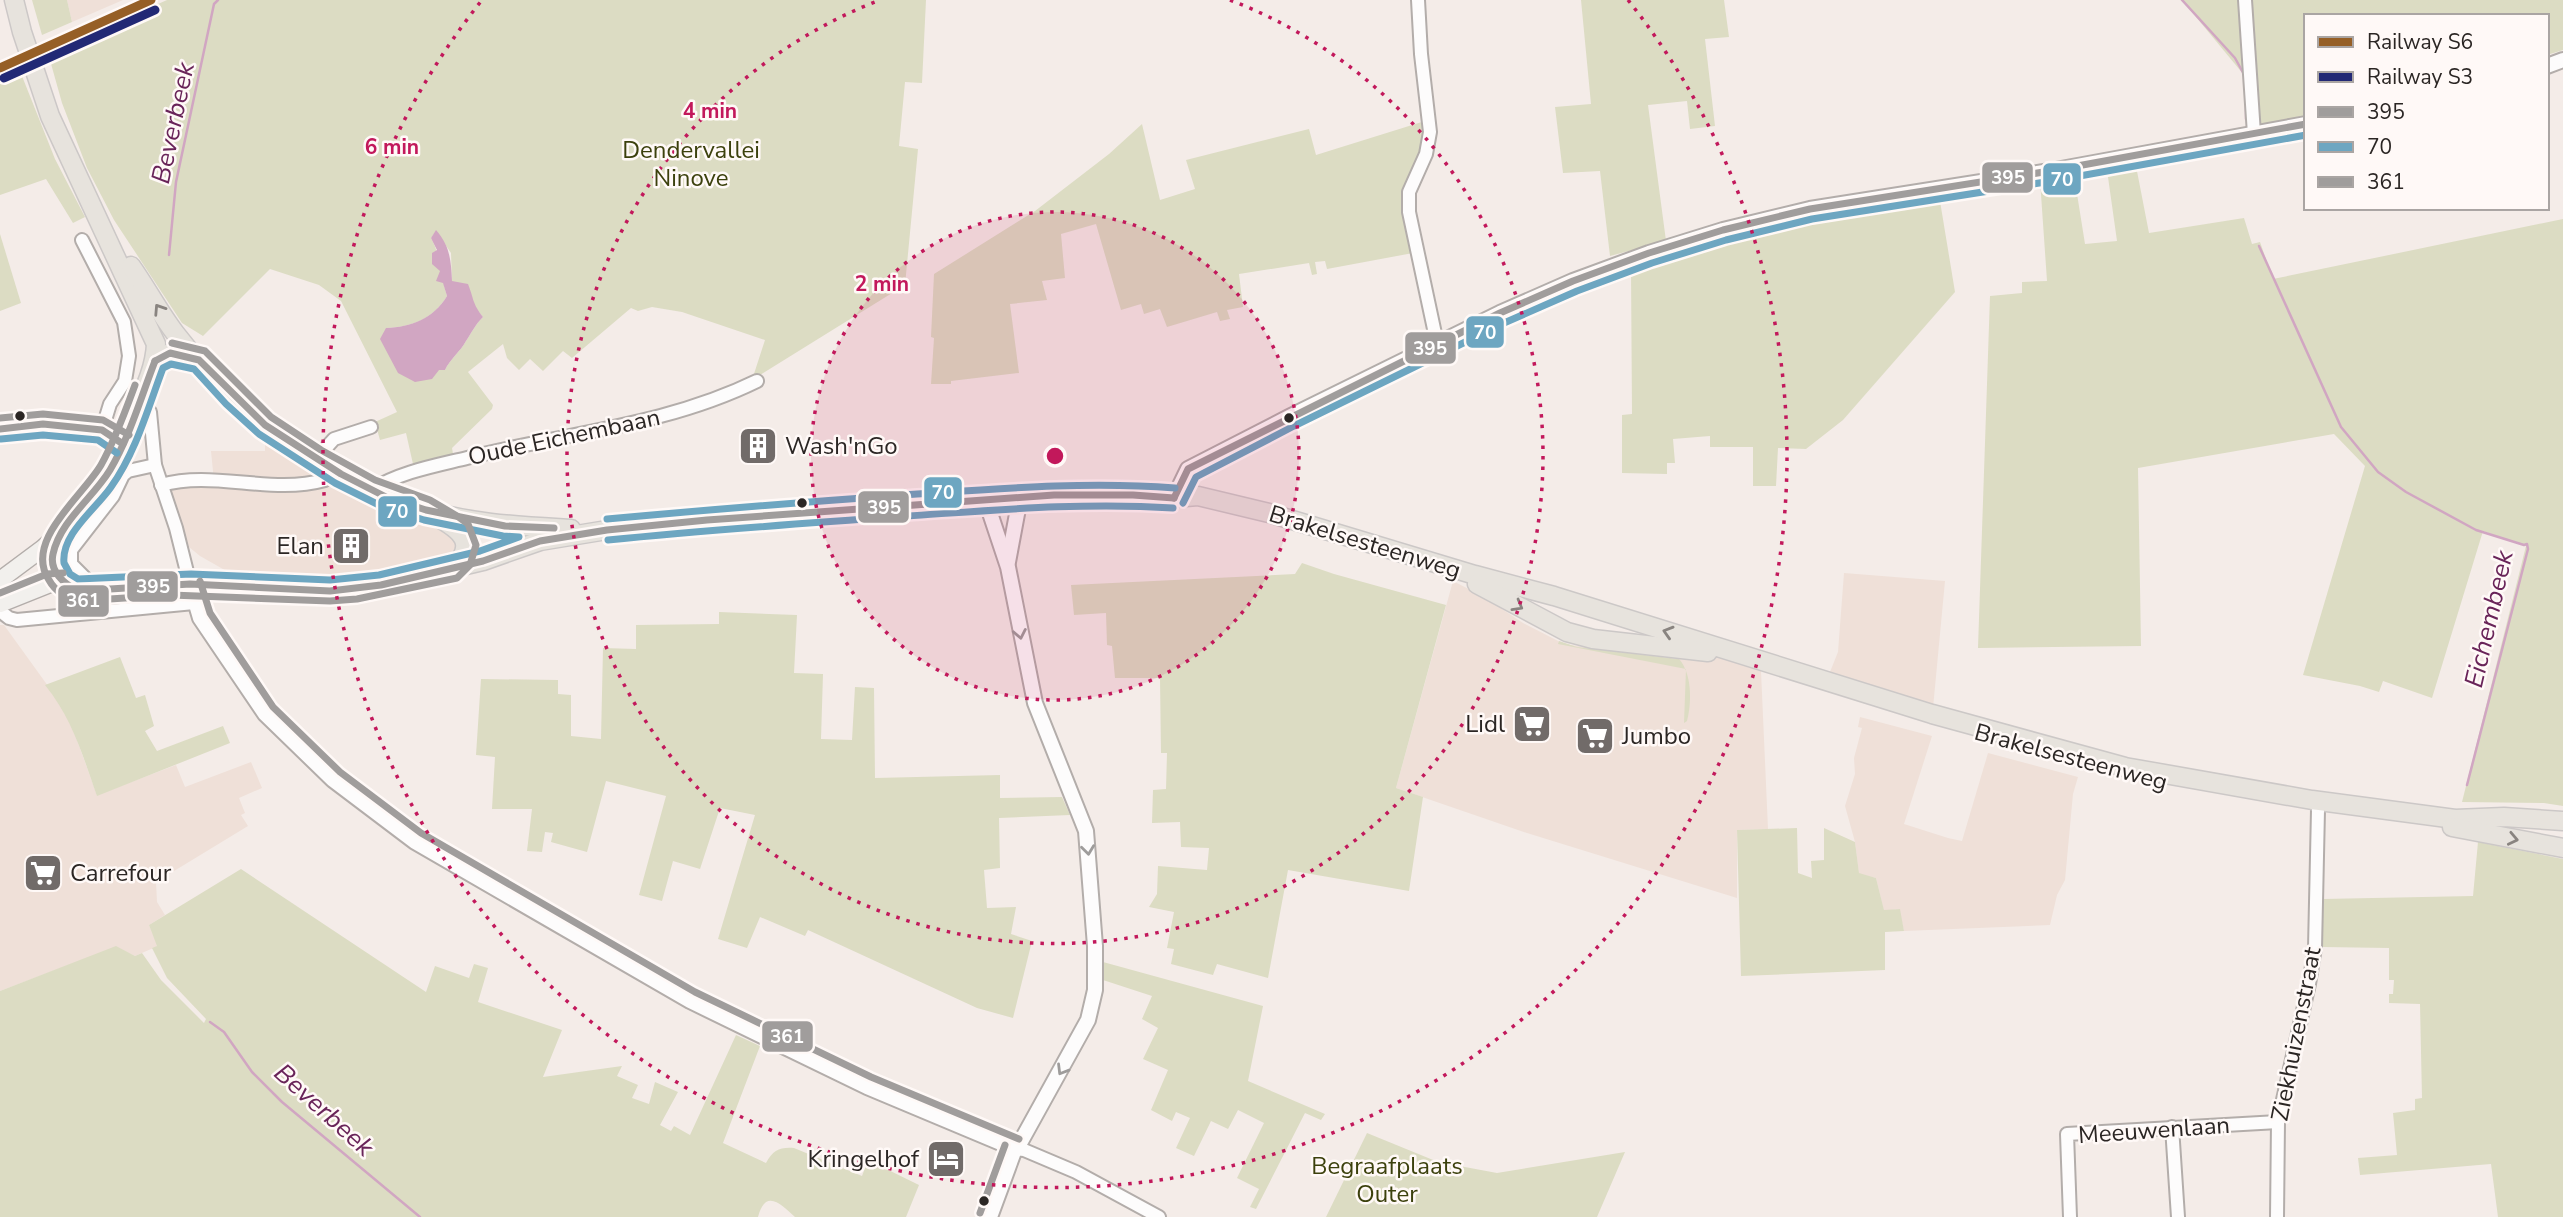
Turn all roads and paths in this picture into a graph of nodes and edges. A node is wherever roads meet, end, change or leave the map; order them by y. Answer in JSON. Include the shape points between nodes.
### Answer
{"nodes":[{"id":1,"x":14,"y":0,"type":"edge"},
{"id":2,"x":1418,"y":0,"type":"edge"},
{"id":3,"x":2245,"y":0,"type":"edge"},
{"id":4,"x":2304,"y":124,"type":"edge"},
{"id":5,"x":2254,"y":134,"type":"junction"},
{"id":6,"x":97,"y":213,"type":"junction"},
{"id":7,"x":82,"y":240,"type":"dead end"},
{"id":8,"x":1437,"y":343,"type":"junction"},
{"id":9,"x":198,"y":360,"type":"junction"},
{"id":10,"x":155,"y":361,"type":"junction"},
{"id":11,"x":757,"y":381,"type":"dead end"},
{"id":12,"x":150,"y":412,"type":"dead end"},
{"id":13,"x":370,"y":427,"type":"dead end"},
{"id":14,"x":0,"y":429,"type":"edge"},
{"id":15,"x":102,"y":430,"type":"junction"},
{"id":16,"x":123,"y":443,"type":"junction"},
{"id":17,"x":316,"y":459,"type":"junction"},
{"id":18,"x":155,"y":465,"type":"junction"},
{"id":19,"x":325,"y":480,"type":"dead end"},
{"id":20,"x":161,"y":485,"type":"junction"},
{"id":21,"x":371,"y":491,"type":"junction"},
{"id":22,"x":1020,"y":498,"type":"junction"},
{"id":23,"x":1174,"y":498,"type":"junction"},
{"id":24,"x":986,"y":501,"type":"junction"},
{"id":25,"x":426,"y":510,"type":"junction"},
{"id":26,"x":607,"y":530,"type":"junction"},
{"id":27,"x":62,"y":531,"type":"junction"},
{"id":28,"x":1008,"y":567,"type":"junction"},
{"id":29,"x":453,"y":568,"type":"junction"},
{"id":30,"x":85,"y":578,"type":"dead end"},
{"id":31,"x":0,"y":580,"type":"edge"},
{"id":32,"x":64,"y":583,"type":"junction"},
{"id":33,"x":190,"y":584,"type":"junction"},
{"id":34,"x":1554,"y":596,"type":"junction"},
{"id":35,"x":0,"y":604,"type":"edge"},
{"id":36,"x":194,"y":604,"type":"junction"},
{"id":37,"x":1597,"y":609,"type":"junction"},
{"id":38,"x":0,"y":611,"type":"edge"},
{"id":39,"x":1545,"y":622,"type":"junction"},
{"id":40,"x":1586,"y":637,"type":"junction"},
{"id":41,"x":2318,"y":810,"type":"junction"},
{"id":42,"x":2563,"y":821,"type":"edge"},
{"id":43,"x":2563,"y":848,"type":"edge"},
{"id":44,"x":2278,"y":1122,"type":"junction"},
{"id":45,"x":2172,"y":1127,"type":"junction"},
{"id":46,"x":1014,"y":1149,"type":"junction"},
{"id":47,"x":990,"y":1217,"type":"edge"},
{"id":48,"x":1159,"y":1217,"type":"edge"},
{"id":49,"x":2070,"y":1217,"type":"edge"},
{"id":50,"x":2178,"y":1217,"type":"edge"},
{"id":51,"x":2277,"y":1217,"type":"edge"}],
"edges":[{"from":1,"to":6,"type":"main road","via":[[34,73],[70,162]]},
{"from":2,"to":8,"type":"street","via":[[1430,132],[1409,192],[1409,212]]},
{"from":3,"to":5,"type":"street"},
{"from":4,"to":5,"type":"street"},
{"from":5,"to":8,"type":"street","via":[[1810,209],[1723,230],[1583,277]]},
{"from":9,"to":6,"type":"main road","one_way":true,"via":[[174,332]]},
{"from":6,"to":10,"type":"main road","via":[[154,337]]},
{"from":7,"to":15,"type":"street","via":[[124,322],[127,346],[125,381],[110,404]]},
{"from":8,"to":23,"type":"street","via":[[1188,469]]},
{"from":9,"to":10,"type":"main road","via":[[170,354]]},
{"from":9,"to":17,"type":"main road","via":[[265,425]]},
{"from":10,"to":16,"type":"main road"},
{"from":11,"to":21,"type":"street","name":"Oude Eichembaan","via":[[720,399],[654,419],[478,455],[398,476]]},
{"from":12,"to":18,"type":"street"},
{"from":13,"to":17,"type":"street","via":[[334,439]]},
{"from":14,"to":15,"type":"street","via":[[43,425]]},
{"from":15,"to":16,"type":"street"},
{"from":16,"to":27,"type":"main road","via":[[99,487]]},
{"from":17,"to":21,"type":"main road"},
{"from":18,"to":20,"type":"street"},
{"from":18,"to":30,"type":"street","via":[[123,475],[113,496],[71,550],[71,564]]},
{"from":19,"to":20,"type":"street","via":[[285,486],[179,480]]},
{"from":20,"to":33,"type":"street"},
{"from":21,"to":25,"type":"main road"},
{"from":22,"to":23,"type":"main road","name":"Brakelsesteenweg","via":[[1092,494]]},
{"from":22,"to":24,"type":"main road","name":"Brakelsesteenweg"},
{"from":22,"to":28,"type":"street"},
{"from":23,"to":34,"type":"main road","name":"Brakelsesteenweg","via":[[1198,496],[1269,513]]},
{"from":23,"to":39,"type":"main road","name":"Brakelsesteenweg","one_way":true,"via":[[1309,530],[1444,571],[1487,588]]},
{"from":24,"to":26,"type":"main road","name":"Brakelsesteenweg"},
{"from":24,"to":28,"type":"street"},
{"from":25,"to":26,"type":"main road","name":"Brakelsesteenweg","via":[[505,526]]},
{"from":25,"to":29,"type":"main road","via":[[464,537],[465,552]]},
{"from":26,"to":29,"type":"main road","name":"Brakelsesteenweg","via":[[540,541]]},
{"from":27,"to":31,"type":"main road"},
{"from":27,"to":32,"type":"main road","via":[[52,557]]},
{"from":28,"to":46,"type":"street","one_way":true,"via":[[1035,703],[1086,831],[1095,957],[1095,990],[1088,1020]]},
{"from":29,"to":33,"type":"main road","name":"Brakelsesteenweg","via":[[330,591]]},
{"from":32,"to":33,"type":"main road","name":"Brakelsesteenweg","via":[[78,591]]},
{"from":32,"to":35,"type":"main road"},
{"from":33,"to":36,"type":"street"},
{"from":34,"to":37,"type":"main road","name":"Brakelsesteenweg"},
{"from":34,"to":39,"type":"main road","via":[[1561,602],[1562,612]]},
{"from":36,"to":38,"type":"street","via":[[17,620]]},
{"from":36,"to":46,"type":"street","via":[[211,637],[273,723],[333,780],[415,842],[690,1001],[867,1087]]},
{"from":37,"to":40,"type":"main road","via":[[1581,621]]},
{"from":42,"to":37,"type":"main road","name":"Brakelsesteenweg","one_way":true,"via":[[2455,819],[2300,799],[2125,767],[1932,714]]},
{"from":39,"to":40,"type":"main road","name":"Brakelsesteenweg"},
{"from":40,"to":41,"type":"main road","name":"Brakelsesteenweg","via":[[1726,656],[2070,760],[2189,788]]},
{"from":41,"to":43,"type":"main road","name":"Brakelsesteenweg","one_way":true},
{"from":41,"to":44,"type":"street","name":"Ziekhuizenstraat","via":[[2315,948]]},
{"from":44,"to":45,"type":"street","name":"Meeuwenlaan"},
{"from":44,"to":51,"type":"street","name":"Ziekhuizenstraat"},
{"from":45,"to":49,"type":"street","name":"Meeuwenlaan","via":[[2067,1134]]},
{"from":45,"to":50,"type":"street"},
{"from":46,"to":47,"type":"street"},
{"from":46,"to":48,"type":"street","via":[[1076,1172]]}]}
